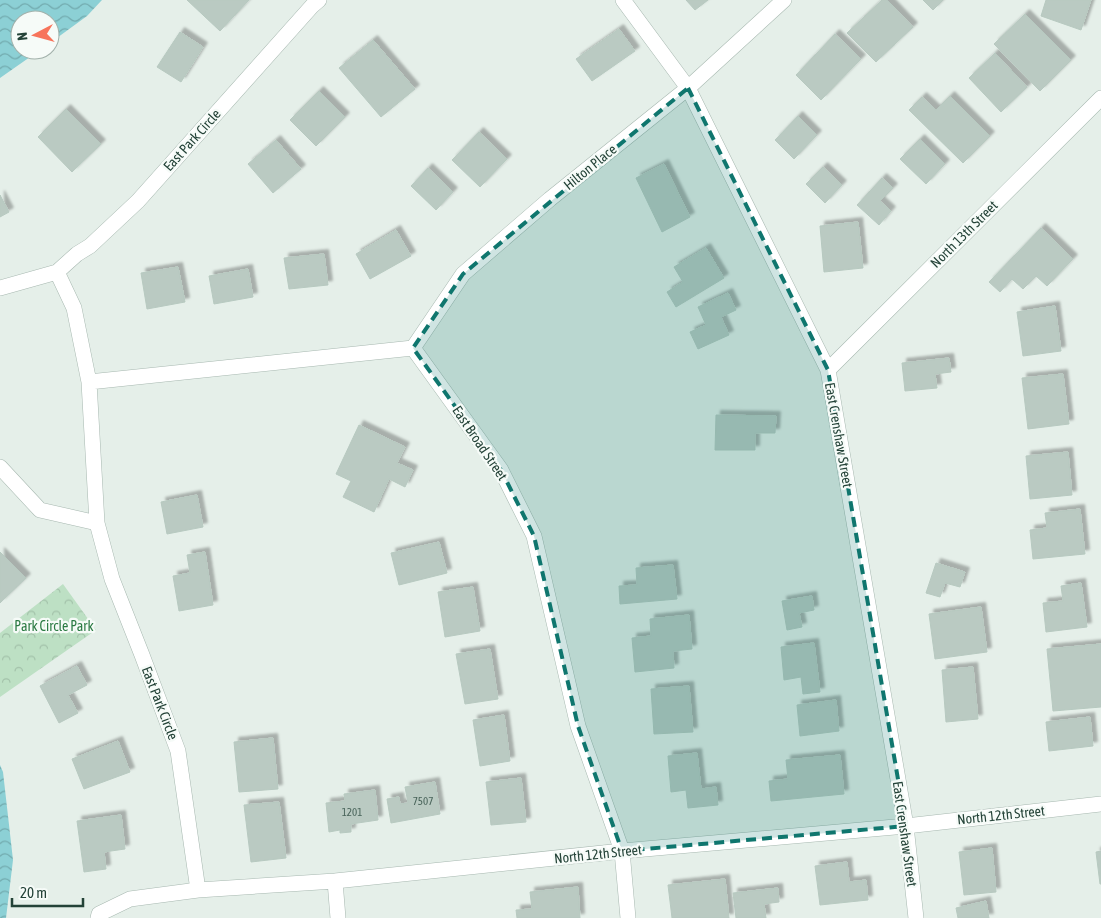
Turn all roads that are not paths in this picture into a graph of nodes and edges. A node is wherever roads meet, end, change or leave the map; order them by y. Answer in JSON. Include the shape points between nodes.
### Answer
{"nodes":[{"id":1,"x":319,"y":0,"type":"edge"},
{"id":2,"x":624,"y":0,"type":"edge"},
{"id":3,"x":784,"y":0,"type":"edge"},
{"id":4,"x":688,"y":88,"type":"junction"},
{"id":5,"x":1101,"y":98,"type":"edge"},
{"id":6,"x":57,"y":272,"type":"junction"},
{"id":7,"x":0,"y":288,"type":"edge"},
{"id":8,"x":413,"y":348,"type":"junction"},
{"id":9,"x":828,"y":370,"type":"junction"},
{"id":10,"x":89,"y":382,"type":"junction"},
{"id":11,"x":0,"y":467,"type":"edge"},
{"id":12,"x":97,"y":523,"type":"junction"},
{"id":13,"x":1101,"y":804,"type":"edge"},
{"id":14,"x":906,"y":826,"type":"junction"},
{"id":15,"x":622,"y":852,"type":"junction"},
{"id":16,"x":335,"y":881,"type":"junction"},
{"id":17,"x":198,"y":890,"type":"junction"},
{"id":18,"x":98,"y":916,"type":"edge"},
{"id":19,"x":338,"y":918,"type":"edge"},
{"id":20,"x":628,"y":918,"type":"edge"},
{"id":21,"x":916,"y":918,"type":"edge"}],
"edges":[{"from":1,"to":6,"type":"street","name":"East Park Circle","via":[[138,201]]},
{"from":2,"to":4,"type":"street","name":"East Crenshaw Street"},
{"from":3,"to":4,"type":"street","name":"Hilton Place"},
{"from":4,"to":8,"type":"street","name":"Hilton Place","via":[[463,274]]},
{"from":4,"to":9,"type":"street","name":"East Crenshaw Street"},
{"from":5,"to":9,"type":"street","name":"North 13th Street"},
{"from":6,"to":7,"type":"street","name":"East Park Circle"},
{"from":6,"to":10,"type":"street","name":"East Park Circle","via":[[74,308]]},
{"from":8,"to":10,"type":"street"},
{"from":8,"to":15,"type":"street","name":"East Broad Street","via":[[501,470],[534,536],[578,726]]},
{"from":9,"to":14,"type":"street","name":"East Crenshaw Street"},
{"from":10,"to":12,"type":"street","name":"East Park Circle"},
{"from":11,"to":12,"type":"street","via":[[40,510]]},
{"from":12,"to":17,"type":"street","name":"East Park Circle","via":[[112,579],[178,751]]},
{"from":13,"to":14,"type":"street","name":"North 12th Street"},
{"from":14,"to":15,"type":"street","name":"North 12th Street"},
{"from":14,"to":21,"type":"street","name":"East Crenshaw Street"},
{"from":15,"to":16,"type":"street","name":"North 12th Street"},
{"from":15,"to":20,"type":"street","name":"East Broad Street"},
{"from":16,"to":17,"type":"street","name":"North 12th Street"},
{"from":16,"to":19,"type":"street"},
{"from":17,"to":18,"type":"street","name":"North 12th Street","via":[[130,899]]}]}
